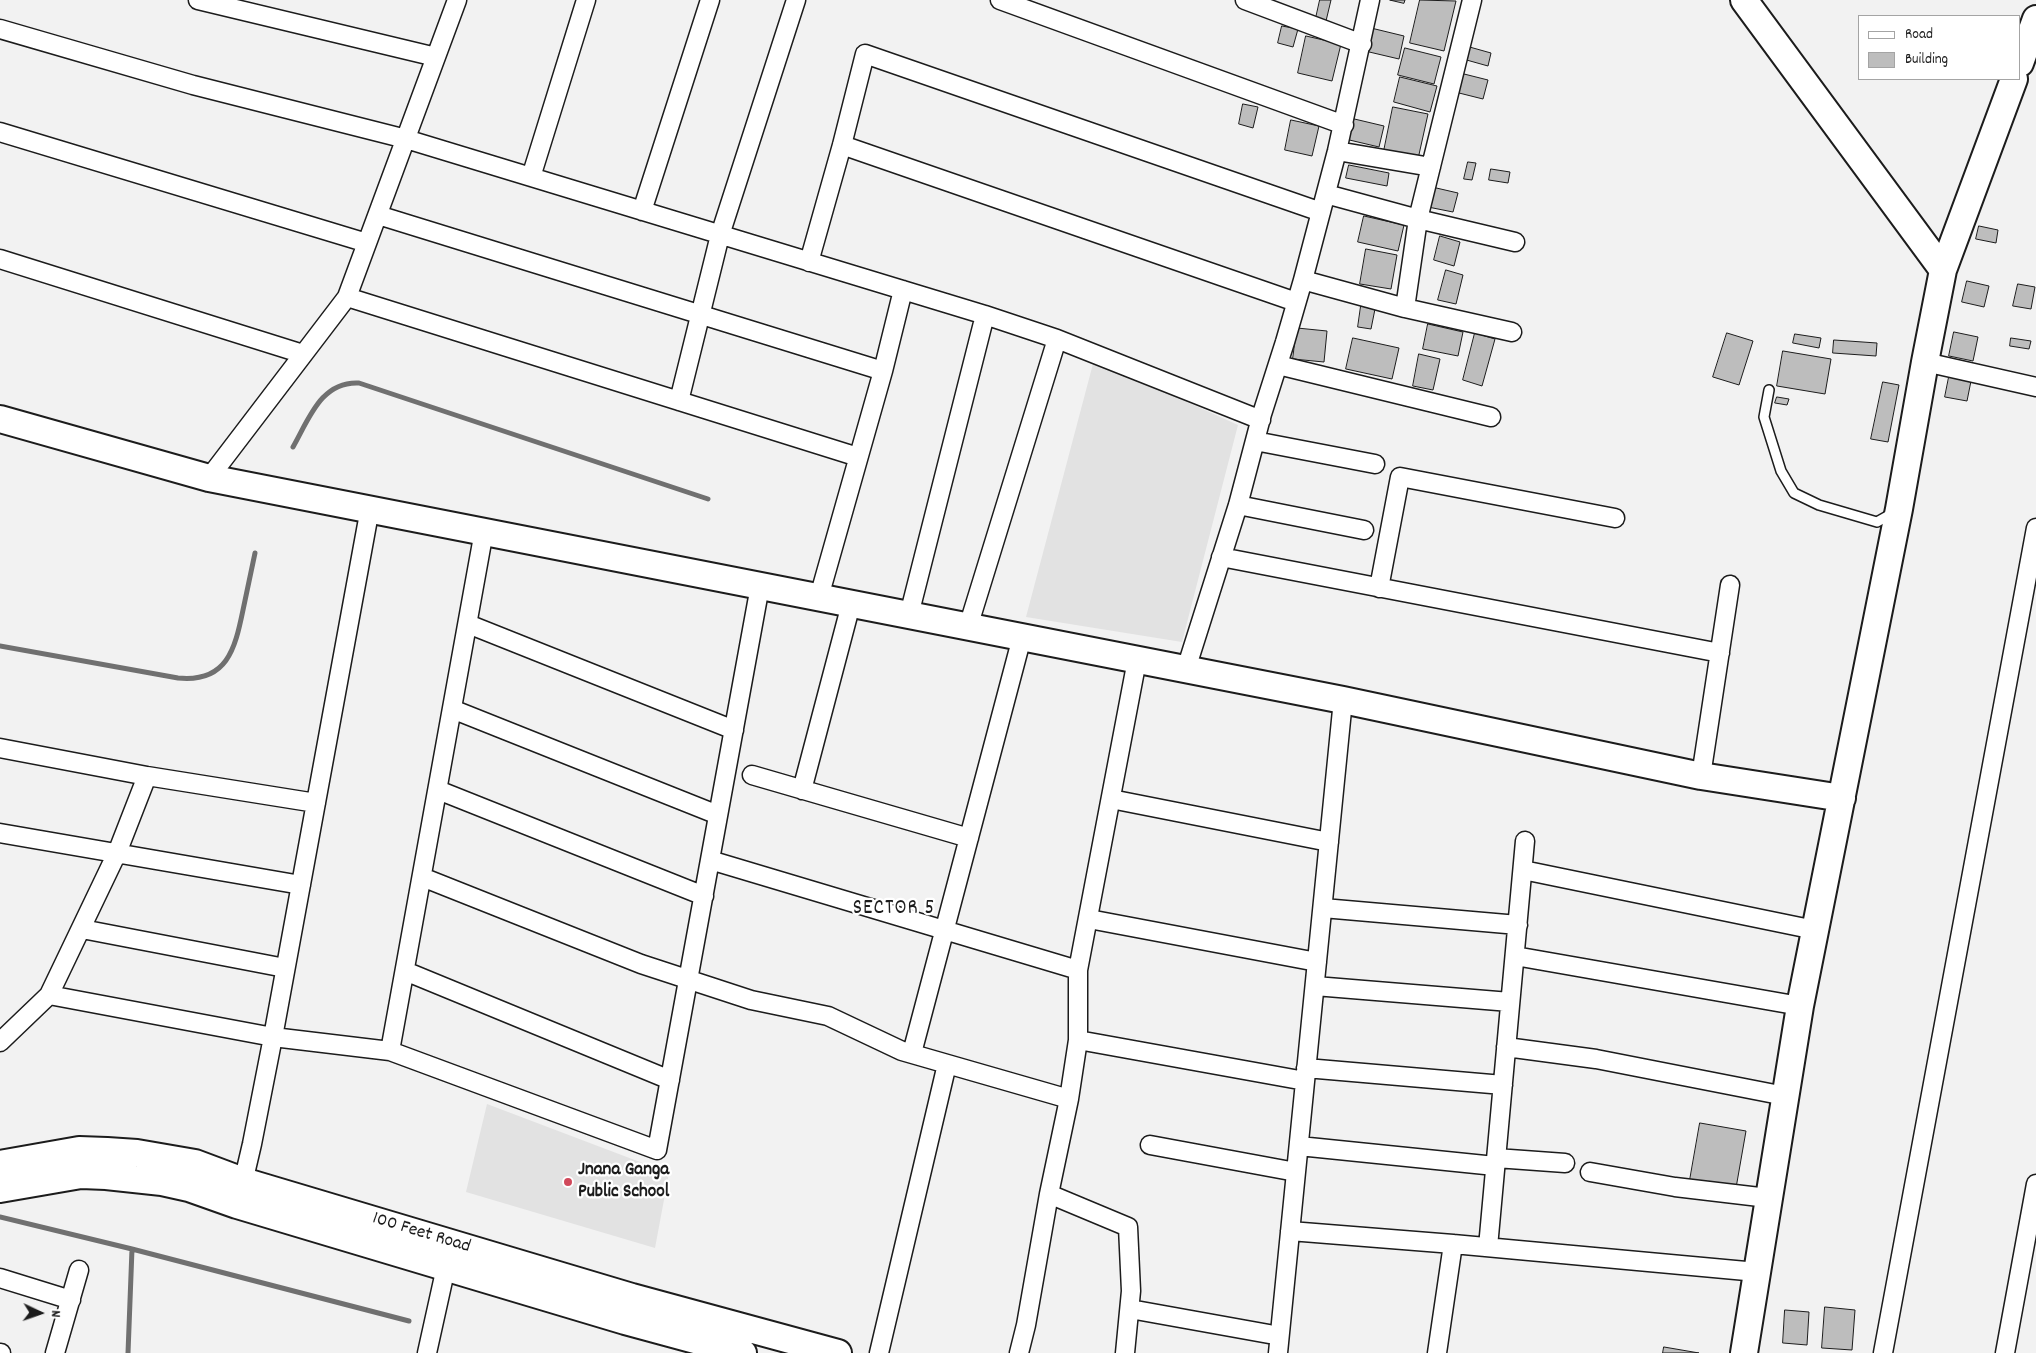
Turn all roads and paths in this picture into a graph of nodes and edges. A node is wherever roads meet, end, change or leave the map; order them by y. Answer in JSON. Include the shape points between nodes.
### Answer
{"nodes":[{"id":1,"x":198,"y":0,"type":"edge"},
{"id":2,"x":457,"y":0,"type":"edge"},
{"id":3,"x":586,"y":0,"type":"edge"},
{"id":4,"x":710,"y":0,"type":"edge"},
{"id":5,"x":796,"y":0,"type":"edge"},
{"id":6,"x":1000,"y":0,"type":"edge"},
{"id":7,"x":1244,"y":0,"type":"edge"},
{"id":8,"x":1370,"y":0,"type":"edge"},
{"id":9,"x":1472,"y":0,"type":"edge"},
{"id":10,"x":1744,"y":0,"type":"edge"},
{"id":11,"x":2036,"y":19,"type":"edge"},
{"id":12,"x":0,"y":29,"type":"edge"},
{"id":13,"x":1362,"y":44,"type":"junction"},
{"id":14,"x":436,"y":57,"type":"junction"},
{"id":15,"x":2021,"y":60,"type":"edge"},
{"id":16,"x":2014,"y":80,"type":"edge"},
{"id":17,"x":1344,"y":125,"type":"junction"},
{"id":18,"x":0,"y":132,"type":"edge"},
{"id":19,"x":406,"y":139,"type":"junction"},
{"id":20,"x":842,"y":145,"type":"junction"},
{"id":21,"x":1337,"y":152,"type":"junction"},
{"id":22,"x":1431,"y":167,"type":"junction"},
{"id":23,"x":531,"y":177,"type":"junction"},
{"id":24,"x":1326,"y":194,"type":"junction"},
{"id":25,"x":642,"y":211,"type":"junction"},
{"id":26,"x":1321,"y":212,"type":"junction"},
{"id":27,"x":378,"y":215,"type":"junction"},
{"id":28,"x":1418,"y":219,"type":"junction"},
{"id":29,"x":720,"y":235,"type":"junction"},
{"id":30,"x":1515,"y":242,"type":"dead end"},
{"id":31,"x":367,"y":243,"type":"junction"},
{"id":32,"x":0,"y":259,"type":"edge"},
{"id":33,"x":809,"y":262,"type":"junction"},
{"id":34,"x":1943,"y":270,"type":"junction"},
{"id":35,"x":1303,"y":280,"type":"junction"},
{"id":36,"x":903,"y":290,"type":"junction"},
{"id":37,"x":347,"y":298,"type":"junction"},
{"id":38,"x":1296,"y":302,"type":"junction"},
{"id":39,"x":1405,"y":308,"type":"junction"},
{"id":40,"x":700,"y":315,"type":"junction"},
{"id":41,"x":984,"y":315,"type":"junction"},
{"id":42,"x":1512,"y":332,"type":"dead end"},
{"id":43,"x":1057,"y":339,"type":"junction"},
{"id":44,"x":303,"y":354,"type":"junction"},
{"id":45,"x":1925,"y":362,"type":"junction"},
{"id":46,"x":1278,"y":365,"type":"junction"},
{"id":47,"x":883,"y":371,"type":"junction"},
{"id":48,"x":2036,"y":387,"type":"edge"},
{"id":49,"x":1769,"y":390,"type":"dead end"},
{"id":50,"x":679,"y":401,"type":"junction"},
{"id":51,"x":1492,"y":417,"type":"dead end"},
{"id":52,"x":0,"y":419,"type":"edge"},
{"id":53,"x":1261,"y":420,"type":"junction"},
{"id":54,"x":1255,"y":441,"type":"junction"},
{"id":55,"x":858,"y":457,"type":"junction"},
{"id":56,"x":1375,"y":464,"type":"dead end"},
{"id":57,"x":209,"y":478,"type":"junction"},
{"id":58,"x":1238,"y":505,"type":"junction"},
{"id":59,"x":370,"y":508,"type":"junction"},
{"id":60,"x":1899,"y":510,"type":"junction"},
{"id":61,"x":1615,"y":518,"type":"dead end"},
{"id":62,"x":2036,"y":528,"type":"edge"},
{"id":63,"x":1364,"y":530,"type":"dead end"},
{"id":64,"x":484,"y":531,"type":"junction"},
{"id":65,"x":1221,"y":557,"type":"junction"},
{"id":66,"x":1730,"y":585,"type":"dead end"},
{"id":67,"x":760,"y":586,"type":"junction"},
{"id":68,"x":1379,"y":588,"type":"junction"},
{"id":69,"x":819,"y":598,"type":"junction"},
{"id":70,"x":851,"y":604,"type":"junction"},
{"id":71,"x":908,"y":615,"type":"junction"},
{"id":72,"x":468,"y":624,"type":"junction"},
{"id":73,"x":968,"y":627,"type":"junction"},
{"id":74,"x":1022,"y":637,"type":"junction"},
{"id":75,"x":1720,"y":653,"type":"junction"},
{"id":76,"x":1137,"y":660,"type":"junction"},
{"id":77,"x":1186,"y":670,"type":"junction"},
{"id":78,"x":1343,"y":700,"type":"junction"},
{"id":79,"x":452,"y":709,"type":"junction"},
{"id":80,"x":734,"y":730,"type":"junction"},
{"id":81,"x":0,"y":748,"type":"edge"},
{"id":82,"x":752,"y":775,"type":"dead end"},
{"id":83,"x":147,"y":776,"type":"junction"},
{"id":84,"x":1701,"y":776,"type":"junction"},
{"id":85,"x":438,"y":790,"type":"junction"},
{"id":86,"x":802,"y":790,"type":"junction"},
{"id":87,"x":1842,"y":798,"type":"junction"},
{"id":88,"x":1111,"y":800,"type":"junction"},
{"id":89,"x":316,"y":803,"type":"junction"},
{"id":90,"x":718,"y":815,"type":"junction"},
{"id":91,"x":0,"y":833,"type":"edge"},
{"id":92,"x":969,"y":838,"type":"junction"},
{"id":93,"x":1525,"y":841,"type":"dead end"},
{"id":94,"x":1329,"y":842,"type":"junction"},
{"id":95,"x":117,"y":853,"type":"junction"},
{"id":96,"x":710,"y":860,"type":"junction"},
{"id":97,"x":1523,"y":870,"type":"junction"},
{"id":98,"x":422,"y":877,"type":"junction"},
{"id":99,"x":301,"y":885,"type":"junction"},
{"id":100,"x":704,"y":896,"type":"junction"},
{"id":101,"x":1323,"y":908,"type":"junction"},
{"id":102,"x":1089,"y":919,"type":"junction"},
{"id":103,"x":1518,"y":925,"type":"junction"},
{"id":104,"x":82,"y":929,"type":"junction"},
{"id":105,"x":944,"y":930,"type":"junction"},
{"id":106,"x":1815,"y":930,"type":"junction"},
{"id":107,"x":1515,"y":956,"type":"junction"},
{"id":108,"x":1317,"y":962,"type":"junction"},
{"id":109,"x":286,"y":968,"type":"junction"},
{"id":110,"x":1078,"y":970,"type":"junction"},
{"id":111,"x":405,"y":971,"type":"junction"},
{"id":112,"x":688,"y":980,"type":"junction"},
{"id":113,"x":1315,"y":986,"type":"junction"},
{"id":114,"x":49,"y":995,"type":"junction"},
{"id":115,"x":1510,"y":1002,"type":"junction"},
{"id":116,"x":1800,"y":1006,"type":"junction"},
{"id":117,"x":273,"y":1037,"type":"junction"},
{"id":118,"x":1078,"y":1040,"type":"junction"},
{"id":119,"x":0,"y":1042,"type":"edge"},
{"id":120,"x":1506,"y":1047,"type":"junction"},
{"id":121,"x":390,"y":1050,"type":"junction"},
{"id":122,"x":912,"y":1053,"type":"junction"},
{"id":123,"x":947,"y":1064,"type":"junction"},
{"id":124,"x":1306,"y":1075,"type":"junction"},
{"id":125,"x":670,"y":1080,"type":"junction"},
{"id":126,"x":1503,"y":1085,"type":"junction"},
{"id":127,"x":1785,"y":1096,"type":"junction"},
{"id":128,"x":1070,"y":1099,"type":"junction"},
{"id":129,"x":1150,"y":1145,"type":"dead end"},
{"id":130,"x":1299,"y":1146,"type":"junction"},
{"id":131,"x":1496,"y":1162,"type":"junction"},
{"id":132,"x":1565,"y":1163,"type":"dead end"},
{"id":133,"x":0,"y":1164,"type":"edge"},
{"id":134,"x":1296,"y":1172,"type":"junction"},
{"id":135,"x":1590,"y":1172,"type":"dead end"},
{"id":136,"x":2036,"y":1184,"type":"edge"},
{"id":137,"x":0,"y":1189,"type":"edge"},
{"id":138,"x":240,"y":1193,"type":"junction"},
{"id":139,"x":1049,"y":1194,"type":"junction"},
{"id":140,"x":1768,"y":1198,"type":"junction"},
{"id":141,"x":1290,"y":1231,"type":"junction"},
{"id":142,"x":1453,"y":1244,"type":"junction"},
{"id":143,"x":1488,"y":1247,"type":"junction"},
{"id":144,"x":449,"y":1255,"type":"junction"},
{"id":145,"x":80,"y":1270,"type":"dead end"},
{"id":146,"x":1757,"y":1272,"type":"junction"},
{"id":147,"x":0,"y":1278,"type":"edge"},
{"id":148,"x":71,"y":1300,"type":"junction"},
{"id":149,"x":1130,"y":1309,"type":"junction"},
{"id":150,"x":1269,"y":1334,"type":"dead end"},
{"id":151,"x":55,"y":1353,"type":"edge"},
{"id":152,"x":427,"y":1353,"type":"edge"},
{"id":153,"x":743,"y":1353,"type":"edge"},
{"id":154,"x":838,"y":1353,"type":"edge"},
{"id":155,"x":879,"y":1353,"type":"edge"},
{"id":156,"x":1019,"y":1353,"type":"edge"},
{"id":157,"x":1125,"y":1353,"type":"edge"},
{"id":158,"x":1278,"y":1353,"type":"edge"},
{"id":159,"x":1437,"y":1353,"type":"edge"},
{"id":160,"x":1744,"y":1353,"type":"edge"},
{"id":161,"x":1883,"y":1353,"type":"edge"},
{"id":162,"x":2005,"y":1353,"type":"edge"}],
"edges":[{"from":1,"to":14,"type":"street"},
{"from":2,"to":14,"type":"street"},
{"from":3,"to":23,"type":"street"},
{"from":4,"to":25,"type":"street"},
{"from":5,"to":29,"type":"street"},
{"from":6,"to":17,"type":"street"},
{"from":7,"to":13,"type":"street"},
{"from":8,"to":13,"type":"street"},
{"from":9,"to":22,"type":"street"},
{"from":10,"to":34,"type":"street"},
{"from":11,"to":15,"type":"street"},
{"from":12,"to":19,"type":"street","via":[[193,85]]},
{"from":13,"to":17,"type":"street"},
{"from":14,"to":19,"type":"street"},
{"from":16,"to":34,"type":"street"},
{"from":17,"to":21,"type":"street"},
{"from":18,"to":31,"type":"street"},
{"from":19,"to":23,"type":"street"},
{"from":19,"to":27,"type":"street"},
{"from":20,"to":26,"type":"street","via":[[865,54]]},
{"from":20,"to":33,"type":"street"},
{"from":20,"to":38,"type":"street"},
{"from":21,"to":22,"type":"street"},
{"from":21,"to":24,"type":"street"},
{"from":22,"to":28,"type":"street"},
{"from":23,"to":25,"type":"street"},
{"from":24,"to":26,"type":"street"},
{"from":24,"to":28,"type":"street"},
{"from":25,"to":29,"type":"street"},
{"from":26,"to":35,"type":"street"},
{"from":27,"to":31,"type":"street"},
{"from":27,"to":40,"type":"street"},
{"from":28,"to":30,"type":"street"},
{"from":28,"to":39,"type":"street"},
{"from":29,"to":33,"type":"street"},
{"from":29,"to":40,"type":"street"},
{"from":31,"to":37,"type":"street"},
{"from":32,"to":44,"type":"street"},
{"from":33,"to":36,"type":"street"},
{"from":34,"to":45,"type":"street"},
{"from":35,"to":38,"type":"street"},
{"from":35,"to":39,"type":"street"},
{"from":36,"to":41,"type":"street"},
{"from":36,"to":47,"type":"street"},
{"from":37,"to":44,"type":"street"},
{"from":37,"to":50,"type":"street"},
{"from":38,"to":46,"type":"street"},
{"from":39,"to":42,"type":"street"},
{"from":40,"to":47,"type":"street"},
{"from":40,"to":50,"type":"street"},
{"from":41,"to":43,"type":"street"},
{"from":41,"to":71,"type":"street"},
{"from":43,"to":53,"type":"street"},
{"from":43,"to":73,"type":"street"},
{"from":44,"to":57,"type":"street"},
{"from":45,"to":48,"type":"street"},
{"from":45,"to":60,"type":"street"},
{"from":46,"to":51,"type":"street"},
{"from":46,"to":53,"type":"street"},
{"from":47,"to":55,"type":"street"},
{"from":49,"to":60,"type":"lane","via":[[1764,417],[1781,471],[1794,493],[1819,505],[1877,522]]},
{"from":50,"to":55,"type":"street"},
{"from":52,"to":57,"type":"street"},
{"from":53,"to":54,"type":"street"},
{"from":54,"to":56,"type":"street"},
{"from":54,"to":58,"type":"street"},
{"from":55,"to":69,"type":"street"},
{"from":57,"to":59,"type":"street"},
{"from":58,"to":63,"type":"street"},
{"from":58,"to":65,"type":"street"},
{"from":59,"to":64,"type":"street"},
{"from":59,"to":89,"type":"street"},
{"from":60,"to":87,"type":"street"},
{"from":61,"to":68,"type":"street","via":[[1400,477]]},
{"from":62,"to":161,"type":"street"},
{"from":64,"to":67,"type":"street"},
{"from":64,"to":72,"type":"street"},
{"from":65,"to":68,"type":"street"},
{"from":65,"to":77,"type":"street"},
{"from":66,"to":75,"type":"street"},
{"from":67,"to":69,"type":"street"},
{"from":67,"to":80,"type":"street"},
{"from":68,"to":75,"type":"street"},
{"from":69,"to":70,"type":"street"},
{"from":70,"to":71,"type":"street"},
{"from":70,"to":86,"type":"street"},
{"from":71,"to":73,"type":"street"},
{"from":72,"to":79,"type":"street"},
{"from":72,"to":80,"type":"street"},
{"from":73,"to":74,"type":"street"},
{"from":74,"to":76,"type":"street"},
{"from":74,"to":92,"type":"street"},
{"from":75,"to":84,"type":"street"},
{"from":76,"to":77,"type":"street"},
{"from":76,"to":88,"type":"street"},
{"from":77,"to":78,"type":"street"},
{"from":78,"to":84,"type":"street"},
{"from":78,"to":94,"type":"street"},
{"from":79,"to":85,"type":"street"},
{"from":79,"to":90,"type":"street"},
{"from":80,"to":90,"type":"street"},
{"from":81,"to":83,"type":"street"},
{"from":82,"to":86,"type":"street"},
{"from":83,"to":89,"type":"street"},
{"from":83,"to":95,"type":"street"},
{"from":84,"to":87,"type":"street"},
{"from":85,"to":98,"type":"street"},
{"from":85,"to":100,"type":"street"},
{"from":86,"to":92,"type":"street"},
{"from":87,"to":106,"type":"street"},
{"from":88,"to":94,"type":"street"},
{"from":88,"to":102,"type":"street"},
{"from":89,"to":99,"type":"street"},
{"from":90,"to":96,"type":"street"},
{"from":91,"to":95,"type":"street"},
{"from":92,"to":105,"type":"street"},
{"from":93,"to":97,"type":"street"},
{"from":94,"to":101,"type":"street"},
{"from":95,"to":99,"type":"street"},
{"from":95,"to":104,"type":"street"},
{"from":96,"to":100,"type":"street"},
{"from":96,"to":105,"type":"street"},
{"from":97,"to":103,"type":"street"},
{"from":97,"to":106,"type":"street"},
{"from":98,"to":111,"type":"street"},
{"from":98,"to":112,"type":"street"},
{"from":99,"to":109,"type":"street"},
{"from":100,"to":112,"type":"street"},
{"from":101,"to":103,"type":"street"},
{"from":101,"to":108,"type":"street"},
{"from":102,"to":108,"type":"street"},
{"from":102,"to":110,"type":"street"},
{"from":103,"to":107,"type":"street"},
{"from":104,"to":109,"type":"street"},
{"from":104,"to":114,"type":"street"},
{"from":105,"to":110,"type":"street"},
{"from":105,"to":122,"type":"street"},
{"from":106,"to":116,"type":"street"},
{"from":107,"to":115,"type":"street"},
{"from":107,"to":116,"type":"street"},
{"from":108,"to":113,"type":"street"},
{"from":109,"to":117,"type":"street"},
{"from":110,"to":118,"type":"street"},
{"from":111,"to":121,"type":"street"},
{"from":111,"to":125,"type":"street"},
{"from":112,"to":122,"type":"street","via":[[751,1000],[828,1016]]},
{"from":112,"to":125,"type":"street"},
{"from":113,"to":115,"type":"street"},
{"from":113,"to":124,"type":"street"},
{"from":114,"to":117,"type":"street"},
{"from":114,"to":119,"type":"street"},
{"from":115,"to":120,"type":"street"},
{"from":116,"to":127,"type":"street"},
{"from":117,"to":121,"type":"street"},
{"from":117,"to":138,"type":"street"},
{"from":118,"to":124,"type":"street"},
{"from":118,"to":128,"type":"street"},
{"from":120,"to":126,"type":"street"},
{"from":120,"to":127,"type":"street","via":[[1596,1059]]},
{"from":121,"to":125,"type":"street","via":[[657,1150]]},
{"from":122,"to":123,"type":"street"},
{"from":123,"to":128,"type":"street"},
{"from":123,"to":155,"type":"street"},
{"from":124,"to":126,"type":"street"},
{"from":124,"to":130,"type":"street"},
{"from":126,"to":131,"type":"street"},
{"from":127,"to":140,"type":"street"},
{"from":128,"to":139,"type":"street"},
{"from":129,"to":134,"type":"street"},
{"from":130,"to":131,"type":"street"},
{"from":130,"to":134,"type":"street"},
{"from":131,"to":132,"type":"street"},
{"from":131,"to":143,"type":"street"},
{"from":133,"to":138,"type":"street","name":"100 Feet Road","via":[[79,1150],[157,1156],[195,1163]]},
{"from":134,"to":141,"type":"street"},
{"from":135,"to":140,"type":"street"},
{"from":136,"to":162,"type":"street"},
{"from":137,"to":138,"type":"street","name":"100 Feet Road","via":[[80,1175],[153,1180],[189,1188]]},
{"from":138,"to":144,"type":"street","name":"100 Feet Road"},
{"from":139,"to":149,"type":"street","via":[[1128,1227]]},
{"from":139,"to":156,"type":"street"},
{"from":140,"to":146,"type":"street"},
{"from":141,"to":142,"type":"street"},
{"from":141,"to":158,"type":"street"},
{"from":142,"to":143,"type":"street"},
{"from":142,"to":159,"type":"street"},
{"from":143,"to":146,"type":"street"},
{"from":144,"to":152,"type":"street"},
{"from":144,"to":153,"type":"street","name":"100 Feet Road","via":[[625,1321]]},
{"from":144,"to":154,"type":"street","name":"100 Feet Road","via":[[632,1297]]},
{"from":145,"to":148,"type":"street"},
{"from":146,"to":160,"type":"street"},
{"from":147,"to":148,"type":"street"},
{"from":148,"to":151,"type":"street"},
{"from":149,"to":150,"type":"street"},
{"from":149,"to":157,"type":"street"}]}
